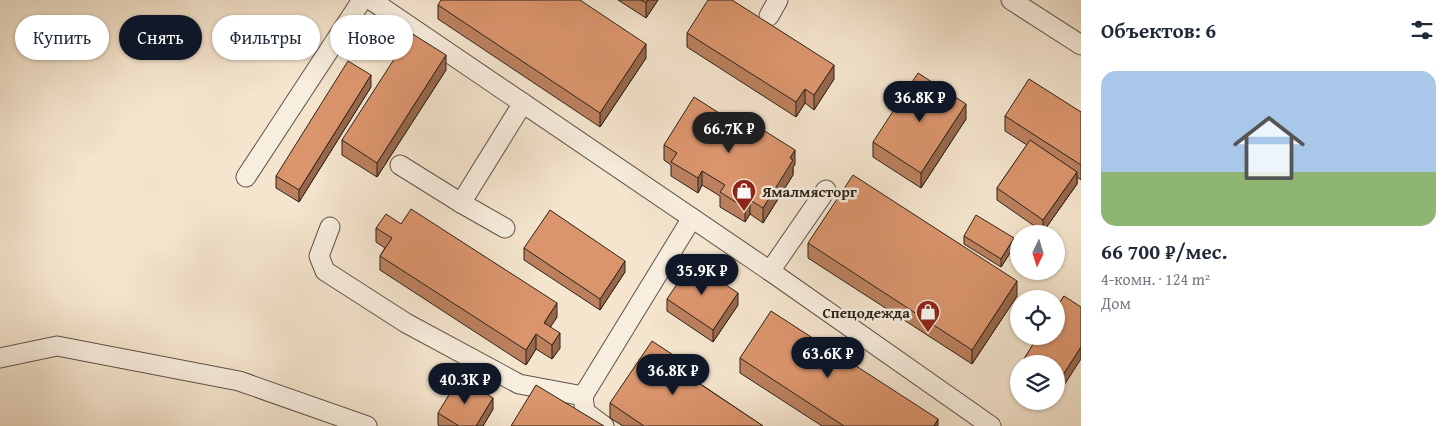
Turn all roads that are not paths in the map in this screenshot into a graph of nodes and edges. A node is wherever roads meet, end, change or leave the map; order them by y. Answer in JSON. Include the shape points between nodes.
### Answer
{"nodes":[{"id":1,"x":362,"y":0,"type":"edge"},
{"id":2,"x":371,"y":0,"type":"edge"},
{"id":3,"x":778,"y":0,"type":"edge"},
{"id":4,"x":1011,"y":0,"type":"edge"},
{"id":5,"x":769,"y":16,"type":"dead end"},
{"id":6,"x":1081,"y":45,"type":"edge"},
{"id":7,"x":523,"y":103,"type":"junction"},
{"id":8,"x":400,"y":165,"type":"dead end"},
{"id":9,"x":246,"y":176,"type":"dead end"},
{"id":10,"x":826,"y":190,"type":"dead end"},
{"id":11,"x":460,"y":203,"type":"junction"},
{"id":12,"x":692,"y":218,"type":"junction"},
{"id":13,"x":330,"y":227,"type":"dead end"},
{"id":14,"x":505,"y":228,"type":"dead end"},
{"id":15,"x":770,"y":271,"type":"junction"},
{"id":16,"x":0,"y":358,"type":"edge"},
{"id":17,"x":583,"y":396,"type":"junction"},
{"id":18,"x":367,"y":426,"type":"edge"},
{"id":19,"x":604,"y":426,"type":"edge"},
{"id":20,"x":991,"y":426,"type":"edge"}],
"edges":[{"from":1,"to":9,"type":"street"},
{"from":2,"to":7,"type":"street"},
{"from":3,"to":5,"type":"street"},
{"from":4,"to":6,"type":"street"},
{"from":7,"to":11,"type":"street"},
{"from":7,"to":12,"type":"street"},
{"from":8,"to":11,"type":"street"},
{"from":10,"to":15,"type":"street"},
{"from":11,"to":14,"type":"street"},
{"from":12,"to":15,"type":"street"},
{"from":12,"to":17,"type":"street"},
{"from":13,"to":17,"type":"street","via":[[319,256],[325,272],[406,324],[519,384]]},
{"from":15,"to":20,"type":"street"},
{"from":16,"to":18,"type":"street","via":[[57,346],[239,381]]},
{"from":17,"to":19,"type":"street","via":[[585,412]]}]}
